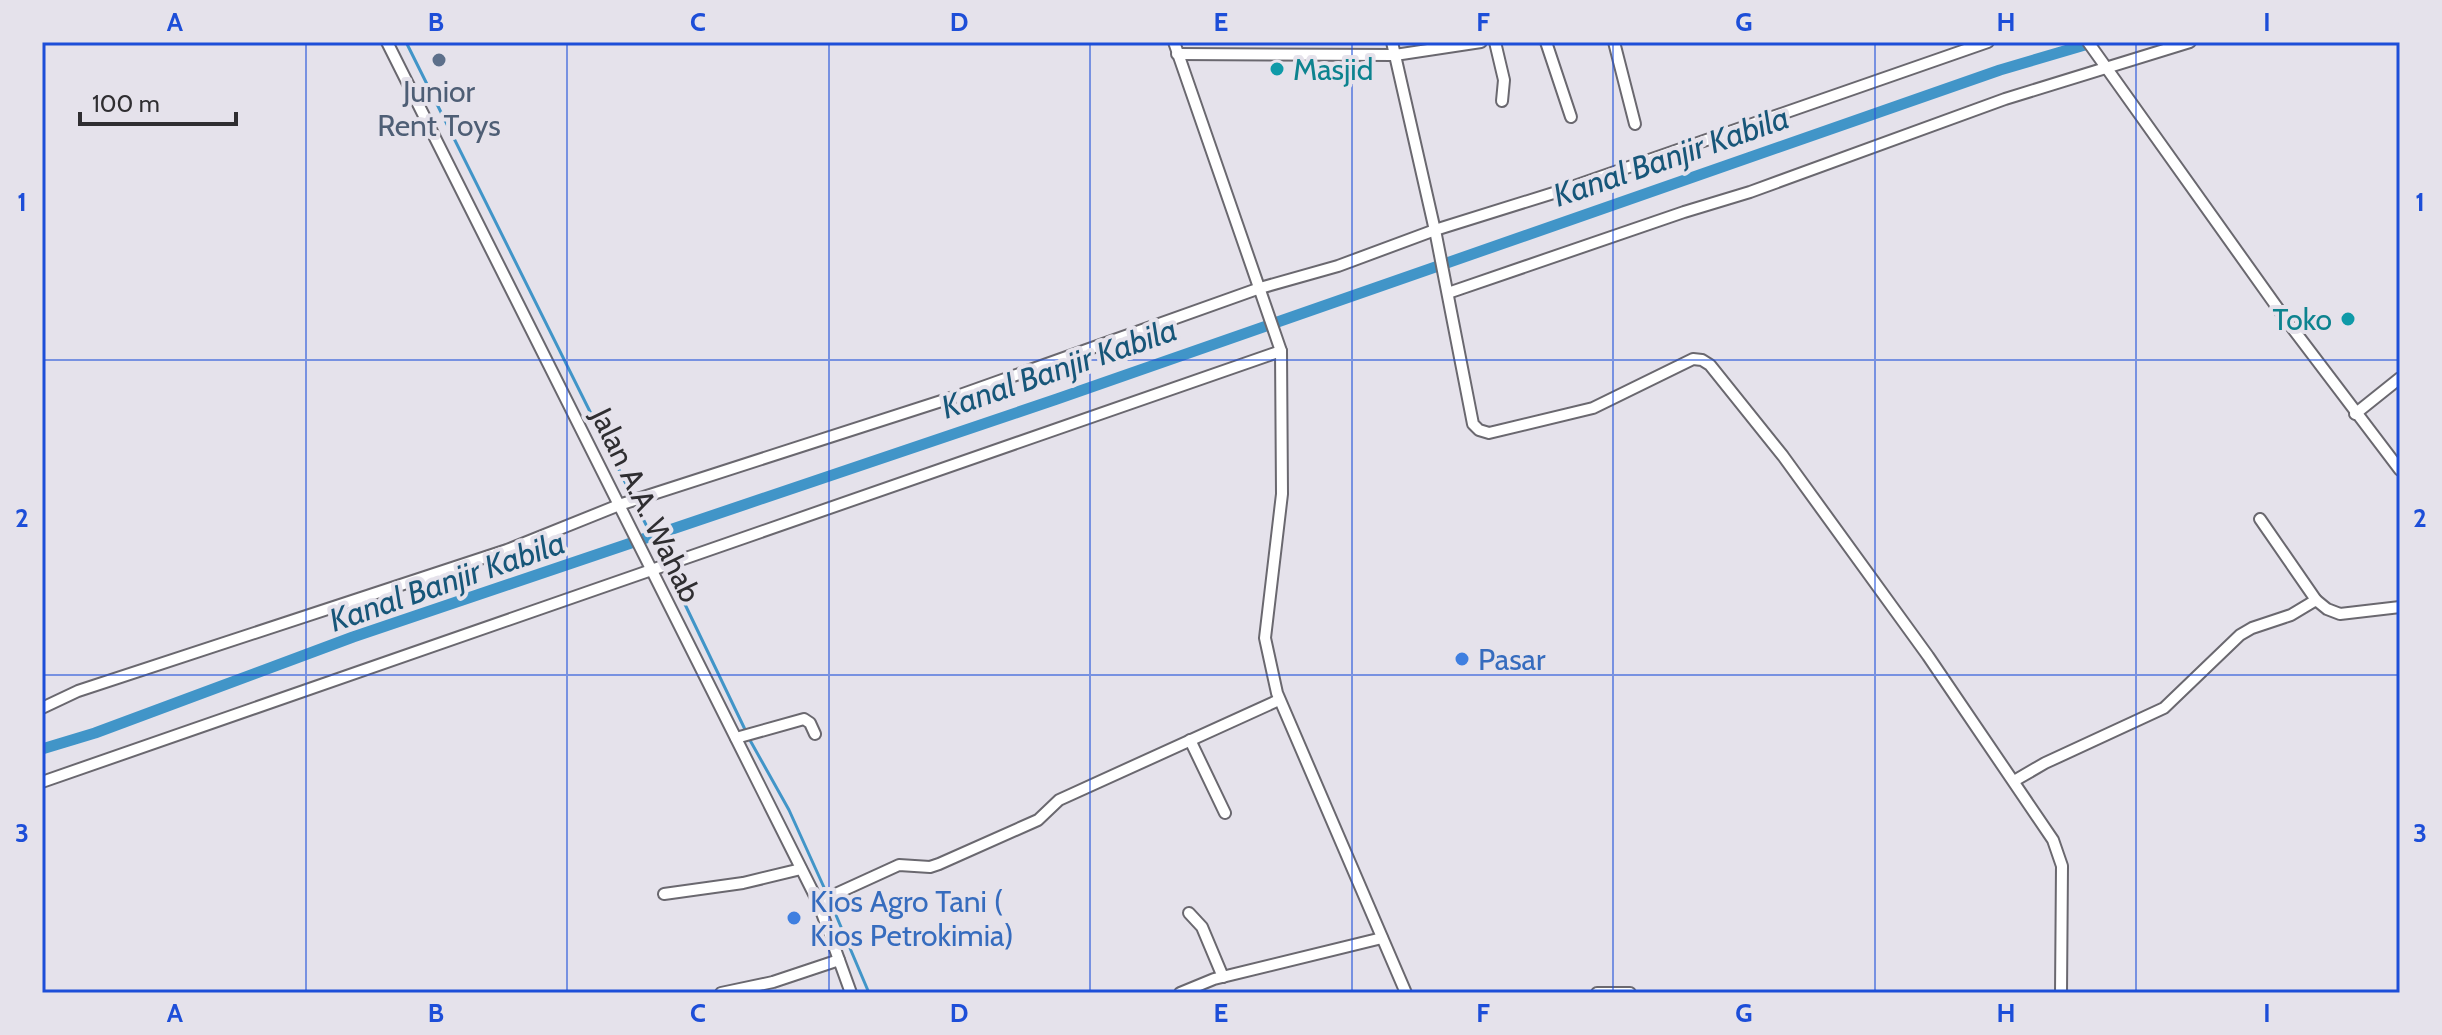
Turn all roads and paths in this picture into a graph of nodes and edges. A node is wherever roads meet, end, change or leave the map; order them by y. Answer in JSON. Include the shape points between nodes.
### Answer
{"nodes":[{"id":1,"x":387,"y":42,"type":"edge"},
{"id":2,"x":1174,"y":42,"type":"edge"},
{"id":3,"x":1392,"y":42,"type":"edge"},
{"id":4,"x":1481,"y":42,"type":"edge"},
{"id":5,"x":1495,"y":42,"type":"edge"},
{"id":6,"x":1546,"y":42,"type":"edge"},
{"id":7,"x":1614,"y":42,"type":"edge"},
{"id":8,"x":1988,"y":42,"type":"edge"},
{"id":9,"x":2088,"y":42,"type":"edge"},
{"id":10,"x":2190,"y":42,"type":"edge"},
{"id":11,"x":1177,"y":54,"type":"junction"},
{"id":12,"x":1395,"y":55,"type":"junction"},
{"id":13,"x":2106,"y":67,"type":"junction"},
{"id":14,"x":1502,"y":101,"type":"dead end"},
{"id":15,"x":1571,"y":117,"type":"dead end"},
{"id":16,"x":1635,"y":124,"type":"dead end"},
{"id":17,"x":1436,"y":233,"type":"junction"},
{"id":18,"x":1262,"y":293,"type":"junction"},
{"id":19,"x":1448,"y":293,"type":"junction"},
{"id":20,"x":1279,"y":347,"type":"junction"},
{"id":21,"x":2400,"y":378,"type":"edge"},
{"id":22,"x":2355,"y":414,"type":"junction"},
{"id":23,"x":2400,"y":470,"type":"edge"},
{"id":24,"x":621,"y":510,"type":"junction"},
{"id":25,"x":2260,"y":519,"type":"dead end"},
{"id":26,"x":650,"y":569,"type":"junction"},
{"id":27,"x":2316,"y":600,"type":"junction"},
{"id":28,"x":2400,"y":607,"type":"edge"},
{"id":29,"x":1279,"y":700,"type":"junction"},
{"id":30,"x":42,"y":708,"type":"edge"},
{"id":31,"x":815,"y":734,"type":"dead end"},
{"id":32,"x":744,"y":737,"type":"junction"},
{"id":33,"x":1190,"y":740,"type":"junction"},
{"id":34,"x":2014,"y":781,"type":"junction"},
{"id":35,"x":42,"y":782,"type":"edge"},
{"id":36,"x":1225,"y":813,"type":"dead end"},
{"id":37,"x":801,"y":869,"type":"junction"},
{"id":38,"x":664,"y":894,"type":"dead end"},
{"id":39,"x":824,"y":900,"type":"junction"},
{"id":40,"x":1189,"y":913,"type":"dead end"},
{"id":41,"x":1382,"y":938,"type":"junction"},
{"id":42,"x":839,"y":960,"type":"junction"},
{"id":43,"x":1223,"y":977,"type":"junction"},
{"id":44,"x":721,"y":993,"type":"edge"},
{"id":45,"x":851,"y":993,"type":"edge"},
{"id":46,"x":1180,"y":993,"type":"edge"},
{"id":47,"x":1406,"y":993,"type":"edge"},
{"id":48,"x":1597,"y":993,"type":"edge"},
{"id":49,"x":1630,"y":993,"type":"edge"},
{"id":50,"x":2061,"y":993,"type":"edge"}],
"edges":[{"from":1,"to":24,"type":"street","name":"Jalan A.A. Wahab"},
{"from":2,"to":11,"type":"street"},
{"from":3,"to":12,"type":"street"},
{"from":4,"to":12,"type":"street"},
{"from":5,"to":14,"type":"street","via":[[1504,80]]},
{"from":6,"to":15,"type":"street"},
{"from":7,"to":16,"type":"street"},
{"from":8,"to":17,"type":"street"},
{"from":9,"to":13,"type":"street"},
{"from":10,"to":13,"type":"street"},
{"from":11,"to":12,"type":"street"},
{"from":11,"to":18,"type":"street"},
{"from":12,"to":17,"type":"street"},
{"from":13,"to":19,"type":"street"},
{"from":13,"to":22,"type":"street"},
{"from":17,"to":18,"type":"street"},
{"from":17,"to":19,"type":"street"},
{"from":18,"to":20,"type":"street"},
{"from":18,"to":24,"type":"street"},
{"from":19,"to":34,"type":"street","via":[[1473,424],[1489,433],[1593,408],[1693,359],[1710,365],[1783,456]]},
{"from":20,"to":26,"type":"street"},
{"from":20,"to":29,"type":"street","via":[[1282,494],[1265,638]]},
{"from":21,"to":22,"type":"street"},
{"from":22,"to":23,"type":"street"},
{"from":24,"to":26,"type":"street","name":"Jalan A.A. Wahab"},
{"from":24,"to":30,"type":"street","via":[[78,691]]},
{"from":25,"to":27,"type":"street"},
{"from":26,"to":32,"type":"street","name":"Jalan A.A. Wahab"},
{"from":26,"to":35,"type":"street"},
{"from":27,"to":28,"type":"street","via":[[2340,614]]},
{"from":27,"to":34,"type":"street","via":[[2240,635],[2164,708]]},
{"from":29,"to":33,"type":"street"},
{"from":29,"to":41,"type":"street"},
{"from":31,"to":32,"type":"street","via":[[804,719]]},
{"from":32,"to":37,"type":"street","name":"Jalan A.A. Wahab"},
{"from":33,"to":36,"type":"street"},
{"from":33,"to":39,"type":"street","via":[[1059,800],[1041,818],[939,864],[899,865]]},
{"from":34,"to":50,"type":"street","via":[[2059,852]]},
{"from":37,"to":38,"type":"street"},
{"from":37,"to":39,"type":"street","name":"Jalan A.A. Wahab"},
{"from":39,"to":42,"type":"street","name":"Jalan A.A. Wahab"},
{"from":40,"to":43,"type":"street","via":[[1202,927]]},
{"from":41,"to":43,"type":"street"},
{"from":41,"to":47,"type":"street"},
{"from":42,"to":44,"type":"street"},
{"from":42,"to":45,"type":"street","name":"Jalan A.A. Wahab"},
{"from":43,"to":46,"type":"street"},
{"from":48,"to":49,"type":"street"}]}
